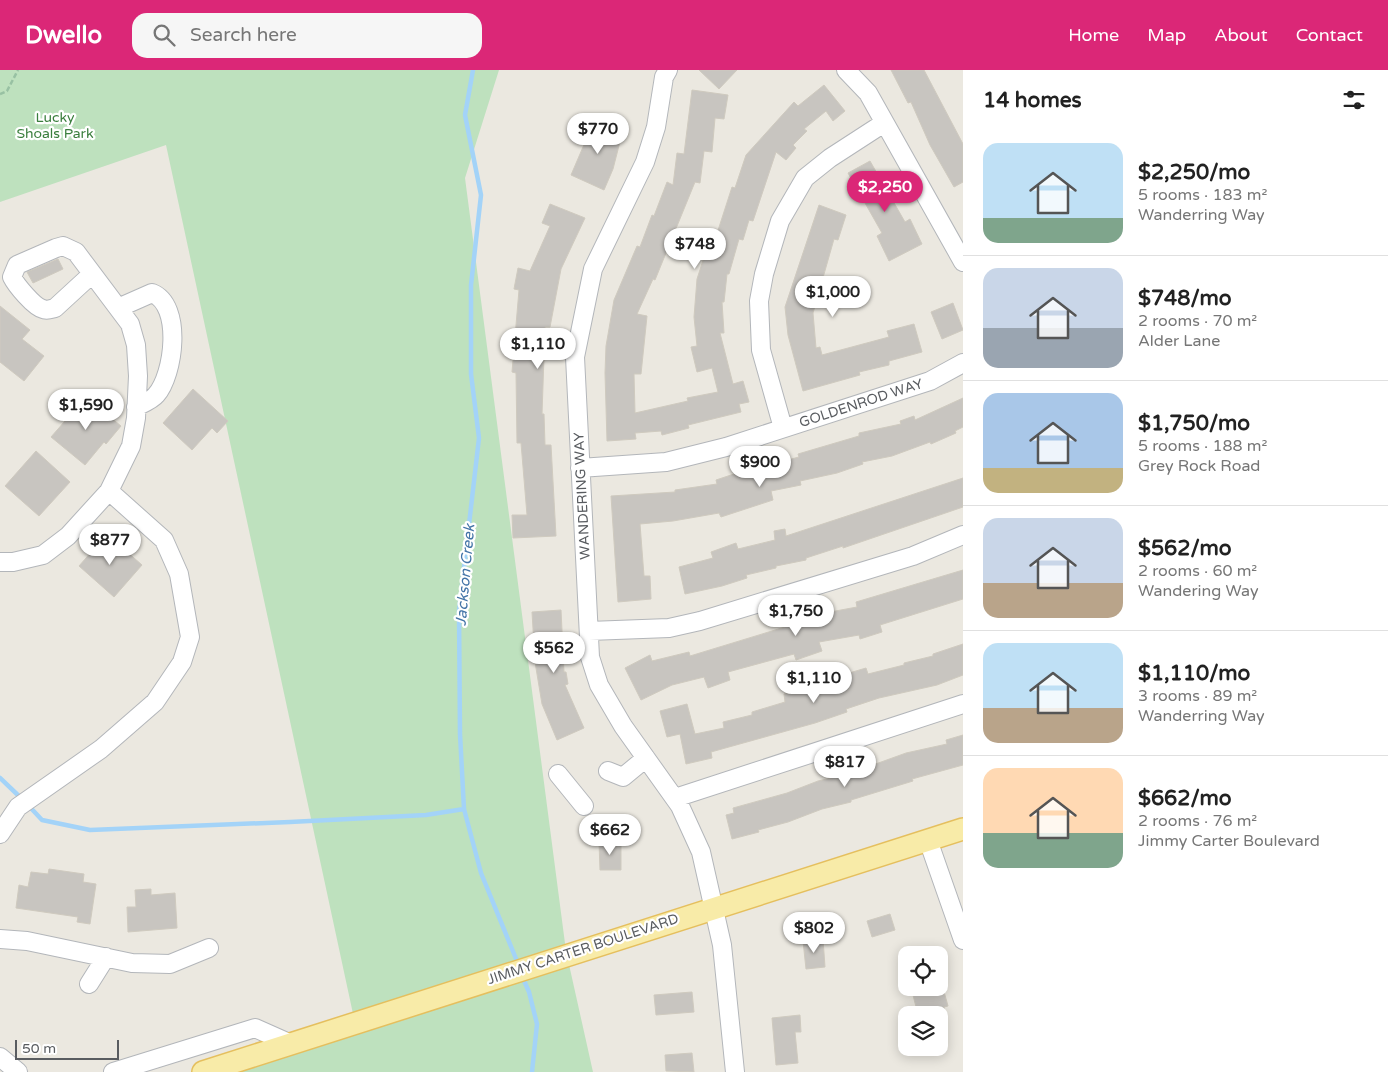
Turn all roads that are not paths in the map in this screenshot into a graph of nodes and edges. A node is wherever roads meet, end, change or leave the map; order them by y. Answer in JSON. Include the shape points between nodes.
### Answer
{"nodes":[{"id":1,"x":668,"y":70,"type":"edge"},
{"id":2,"x":846,"y":70,"type":"edge"},
{"id":3,"x":884,"y":123,"type":"junction"},
{"id":4,"x":963,"y":262,"type":"edge"},
{"id":5,"x":92,"y":274,"type":"dead end"},
{"id":6,"x":118,"y":308,"type":"junction"},
{"id":7,"x":963,"y":363,"type":"edge"},
{"id":8,"x":136,"y":407,"type":"junction"},
{"id":9,"x":783,"y":428,"type":"junction"},
{"id":10,"x":580,"y":468,"type":"junction"},
{"id":11,"x":109,"y":491,"type":"junction"},
{"id":12,"x":963,"y":535,"type":"edge"},
{"id":13,"x":0,"y":562,"type":"edge"},
{"id":14,"x":589,"y":631,"type":"junction"},
{"id":15,"x":963,"y":704,"type":"edge"},
{"id":16,"x":646,"y":758,"type":"junction"},
{"id":17,"x":608,"y":771,"type":"dead end"},
{"id":18,"x":558,"y":774,"type":"dead end"},
{"id":19,"x":675,"y":798,"type":"junction"},
{"id":20,"x":584,"y":806,"type":"dead end"},
{"id":21,"x":963,"y":829,"type":"edge"},
{"id":22,"x":0,"y":834,"type":"edge"},
{"id":23,"x":928,"y":840,"type":"junction"},
{"id":24,"x":714,"y":907,"type":"junction"},
{"id":25,"x":0,"y":939,"type":"edge"},
{"id":26,"x":963,"y":940,"type":"edge"},
{"id":27,"x":209,"y":948,"type":"dead end"},
{"id":28,"x":106,"y":958,"type":"junction"},
{"id":29,"x":89,"y":984,"type":"dead end"},
{"id":30,"x":291,"y":1044,"type":"junction"},
{"id":31,"x":0,"y":1059,"type":"edge"},
{"id":32,"x":3,"y":1072,"type":"edge"},
{"id":33,"x":18,"y":1072,"type":"edge"},
{"id":34,"x":113,"y":1072,"type":"edge"},
{"id":35,"x":203,"y":1072,"type":"edge"},
{"id":36,"x":736,"y":1072,"type":"edge"}],
"edges":[{"from":1,"to":10,"type":"street","name":"WANDERING WAY","via":[[645,162],[593,268],[589,286],[575,357]]},
{"from":2,"to":3,"type":"street","via":[[868,93]]},
{"from":3,"to":4,"type":"street"},
{"from":3,"to":9,"type":"street","via":[[805,178],[780,221],[759,301],[761,350]]},
{"from":5,"to":6,"type":"street"},
{"from":6,"to":8,"type":"street","via":[[130,324],[136,345]]},
{"from":6,"to":8,"type":"street","via":[[152,293],[163,302],[170,319],[173,338],[167,377],[155,396]]},
{"from":7,"to":9,"type":"street","name":"GOLDENROD WAY","via":[[930,381]]},
{"from":8,"to":11,"type":"street","via":[[131,446]]},
{"from":9,"to":10,"type":"street","name":"GOLDENROD WAY","via":[[726,448],[666,462]]},
{"from":10,"to":14,"type":"street","name":"WANDERING WAY"},
{"from":11,"to":13,"type":"street","via":[[68,536],[43,555]]},
{"from":11,"to":22,"type":"street","via":[[164,540],[179,574],[190,637],[182,662],[155,702],[101,750],[18,806]]},
{"from":12,"to":14,"type":"street","via":[[913,556],[700,621],[668,628]]},
{"from":14,"to":16,"type":"street","name":"WANDERING WAY","via":[[590,657],[599,685]]},
{"from":15,"to":19,"type":"street"},
{"from":16,"to":17,"type":"street","via":[[623,776]]},
{"from":16,"to":19,"type":"street","name":"WANDERING WAY"},
{"from":18,"to":20,"type":"street"},
{"from":19,"to":24,"type":"street","name":"WANDERING WAY","via":[[701,852]]},
{"from":21,"to":23,"type":"main road","name":"JIMMY CARTER BOULEVARD"},
{"from":23,"to":24,"type":"main road","name":"JIMMY CARTER BOULEVARD"},
{"from":23,"to":26,"type":"street"},
{"from":24,"to":30,"type":"main road","name":"JIMMY CARTER BOULEVARD"},
{"from":24,"to":36,"type":"street","name":"WANDERING WAY","via":[[722,945]]},
{"from":25,"to":28,"type":"street","via":[[27,941]]},
{"from":27,"to":28,"type":"street","via":[[170,964]]},
{"from":28,"to":29,"type":"street"},
{"from":30,"to":34,"type":"street","via":[[255,1028]]},
{"from":30,"to":35,"type":"main road","name":"JIMMY CARTER BOULEVARD"},
{"from":31,"to":32,"type":"street"},
{"from":31,"to":33,"type":"street"}]}
